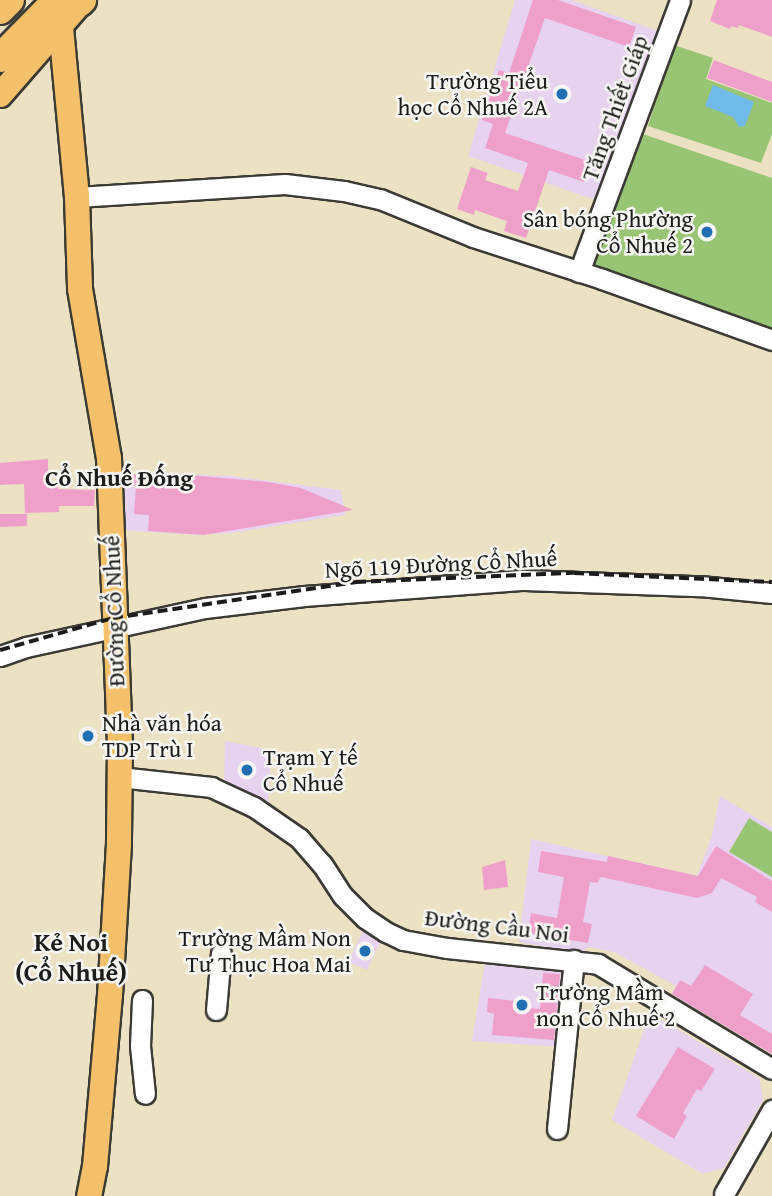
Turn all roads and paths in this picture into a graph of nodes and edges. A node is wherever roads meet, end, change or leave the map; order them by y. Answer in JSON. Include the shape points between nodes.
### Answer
{"nodes":[{"id":1,"x":10,"y":0,"type":"edge"},
{"id":2,"x":680,"y":0,"type":"edge"},
{"id":3,"x":72,"y":5,"type":"edge"},
{"id":4,"x":0,"y":10,"type":"edge"},
{"id":5,"x":0,"y":58,"type":"edge"},
{"id":6,"x":0,"y":71,"type":"edge"},
{"id":7,"x":0,"y":95,"type":"edge"},
{"id":8,"x":77,"y":197,"type":"junction"},
{"id":9,"x":579,"y":272,"type":"junction"},
{"id":10,"x":772,"y":340,"type":"edge"},
{"id":11,"x":772,"y":593,"type":"edge"},
{"id":12,"x":115,"y":628,"type":"junction"},
{"id":13,"x":0,"y":656,"type":"edge"},
{"id":14,"x":119,"y":777,"type":"junction"},
{"id":15,"x":221,"y":953,"type":"dead end"},
{"id":16,"x":574,"y":960,"type":"junction"},
{"id":17,"x":142,"y":1000,"type":"dead end"},
{"id":18,"x":216,"y":1010,"type":"dead end"},
{"id":19,"x":772,"y":1069,"type":"edge"},
{"id":20,"x":145,"y":1094,"type":"dead end"},
{"id":21,"x":772,"y":1110,"type":"edge"},
{"id":22,"x":557,"y":1129,"type":"dead end"},
{"id":23,"x":724,"y":1194,"type":"dead end"},
{"id":24,"x":89,"y":1196,"type":"edge"}],
"edges":[{"from":1,"to":4,"type":"highway"},
{"from":2,"to":9,"type":"street","name":"Tăng Thiết Giáp"},
{"from":3,"to":5,"type":"highway"},
{"from":3,"to":6,"type":"main road"},
{"from":3,"to":7,"type":"main road"},
{"from":3,"to":8,"type":"main road","name":"Đường Cổ Nhuế"},
{"from":8,"to":9,"type":"street","via":[[285,184],[344,191],[380,198],[473,237]]},
{"from":8,"to":12,"type":"main road","name":"Đường Cổ Nhuế","via":[[79,289],[109,458]]},
{"from":9,"to":10,"type":"street"},
{"from":11,"to":12,"type":"street","name":"Ngõ 119 Đường Cổ Nhuế","via":[[534,578],[304,596],[205,608]]},
{"from":12,"to":13,"type":"street","name":"Ngõ 119 Đường Cổ Nhuế"},
{"from":12,"to":14,"type":"main road","name":"Đường Cổ Nhuế"},
{"from":14,"to":16,"type":"street","name":"Đường Cầu Noi","via":[[211,787],[254,807],[299,838],[365,918],[403,940]]},
{"from":14,"to":24,"type":"main road","name":"Đường Cổ Nhuế","via":[[110,995]]},
{"from":15,"to":18,"type":"street"},
{"from":16,"to":19,"type":"street","name":"Đường Cầu Noi","via":[[598,964]]},
{"from":16,"to":22,"type":"street"},
{"from":17,"to":20,"type":"street"},
{"from":21,"to":23,"type":"street"}]}
